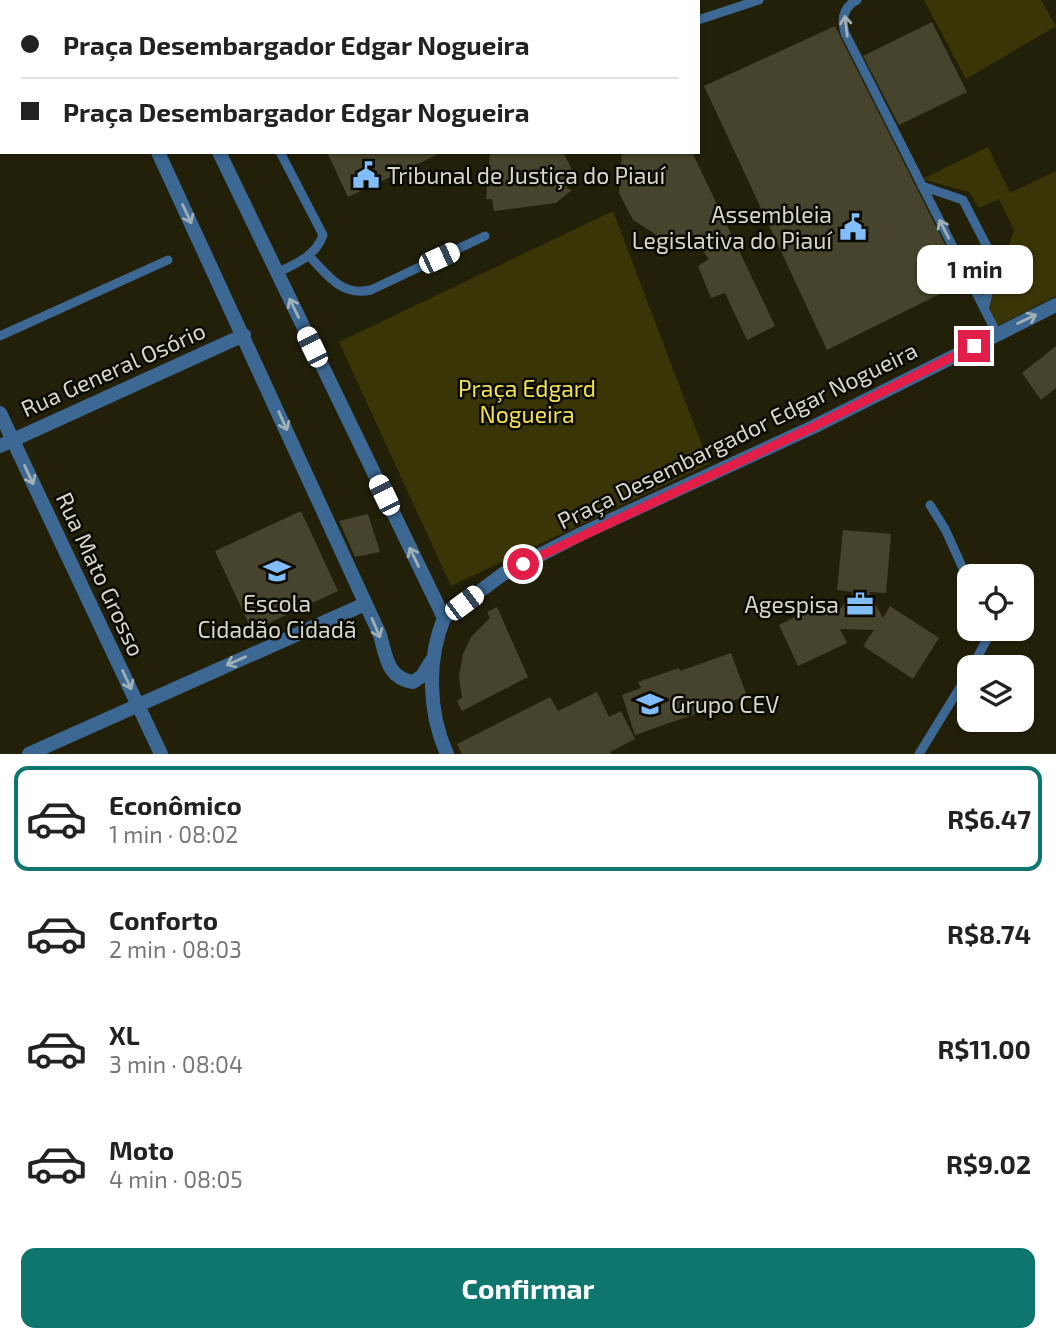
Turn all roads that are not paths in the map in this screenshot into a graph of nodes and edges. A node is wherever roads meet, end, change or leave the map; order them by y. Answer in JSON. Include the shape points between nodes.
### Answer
{"nodes":[{"id":1,"x":759,"y":0,"type":"edge"},
{"id":2,"x":857,"y":0,"type":"edge"},
{"id":3,"x":700,"y":19,"type":"edge"},
{"id":4,"x":159,"y":154,"type":"edge"},
{"id":5,"x":220,"y":154,"type":"edge"},
{"id":6,"x":281,"y":154,"type":"edge"},
{"id":7,"x":922,"y":186,"type":"junction"},
{"id":8,"x":485,"y":236,"type":"dead end"},
{"id":9,"x":309,"y":256,"type":"junction"},
{"id":10,"x":168,"y":260,"type":"dead end"},
{"id":11,"x":276,"y":273,"type":"junction"},
{"id":12,"x":1056,"y":305,"type":"edge"},
{"id":13,"x":984,"y":309,"type":"junction"},
{"id":14,"x":997,"y":334,"type":"junction"},
{"id":15,"x":244,"y":335,"type":"junction"},
{"id":16,"x":0,"y":336,"type":"edge"},
{"id":17,"x":0,"y":413,"type":"edge"},
{"id":18,"x":6,"y":443,"type":"edge"},
{"id":19,"x":930,"y":505,"type":"dead end"},
{"id":20,"x":961,"y":564,"type":"edge"},
{"id":21,"x":365,"y":604,"type":"junction"},
{"id":22,"x":444,"y":618,"type":"junction"},
{"id":23,"x":432,"y":658,"type":"junction"},
{"id":24,"x":957,"y":692,"type":"edge"},
{"id":25,"x":138,"y":704,"type":"junction"},
{"id":26,"x":29,"y":754,"type":"edge"},
{"id":27,"x":161,"y":754,"type":"edge"},
{"id":28,"x":447,"y":754,"type":"edge"},
{"id":29,"x":919,"y":754,"type":"edge"}],
"edges":[{"from":1,"to":3,"type":"lane"},
{"from":7,"to":2,"type":"lane","one_way":true,"via":[[845,33],[845,11]]},
{"from":4,"to":15,"type":"street","one_way":true},
{"from":5,"to":11,"type":"street"},
{"from":6,"to":9,"type":"lane","via":[[322,227],[320,245]]},
{"from":13,"to":7,"type":"lane","one_way":true},
{"from":7,"to":13,"type":"lane","via":[[963,200],[996,264]]},
{"from":8,"to":9,"type":"lane","via":[[358,293],[344,291]]},
{"from":9,"to":11,"type":"lane"},
{"from":10,"to":16,"type":"lane"},
{"from":22,"to":11,"type":"street","one_way":true},
{"from":14,"to":12,"type":"street","name":"Praça Desembargador Edgar Nogueira","one_way":true},
{"from":13,"to":14,"type":"lane"},
{"from":14,"to":22,"type":"street","name":"Praça Desembargador Edgar Nogueira","via":[[503,574]]},
{"from":15,"to":18,"type":"street","name":"Rua General Osório"},
{"from":15,"to":21,"type":"street","one_way":true},
{"from":17,"to":18,"type":"street","name":"Rua Mato Grosso"},
{"from":18,"to":25,"type":"street","name":"Rua Mato Grosso","one_way":true},
{"from":19,"to":20,"type":"lane"},
{"from":21,"to":23,"type":"street","one_way":true,"via":[[390,670],[401,680],[413,682],[422,676]]},
{"from":21,"to":25,"type":"street","one_way":true},
{"from":22,"to":23,"type":"street"},
{"from":23,"to":28,"type":"street","via":[[435,714]]},
{"from":24,"to":29,"type":"lane"},
{"from":25,"to":26,"type":"street"},
{"from":25,"to":27,"type":"street","name":"Rua Mato Grosso"}]}
